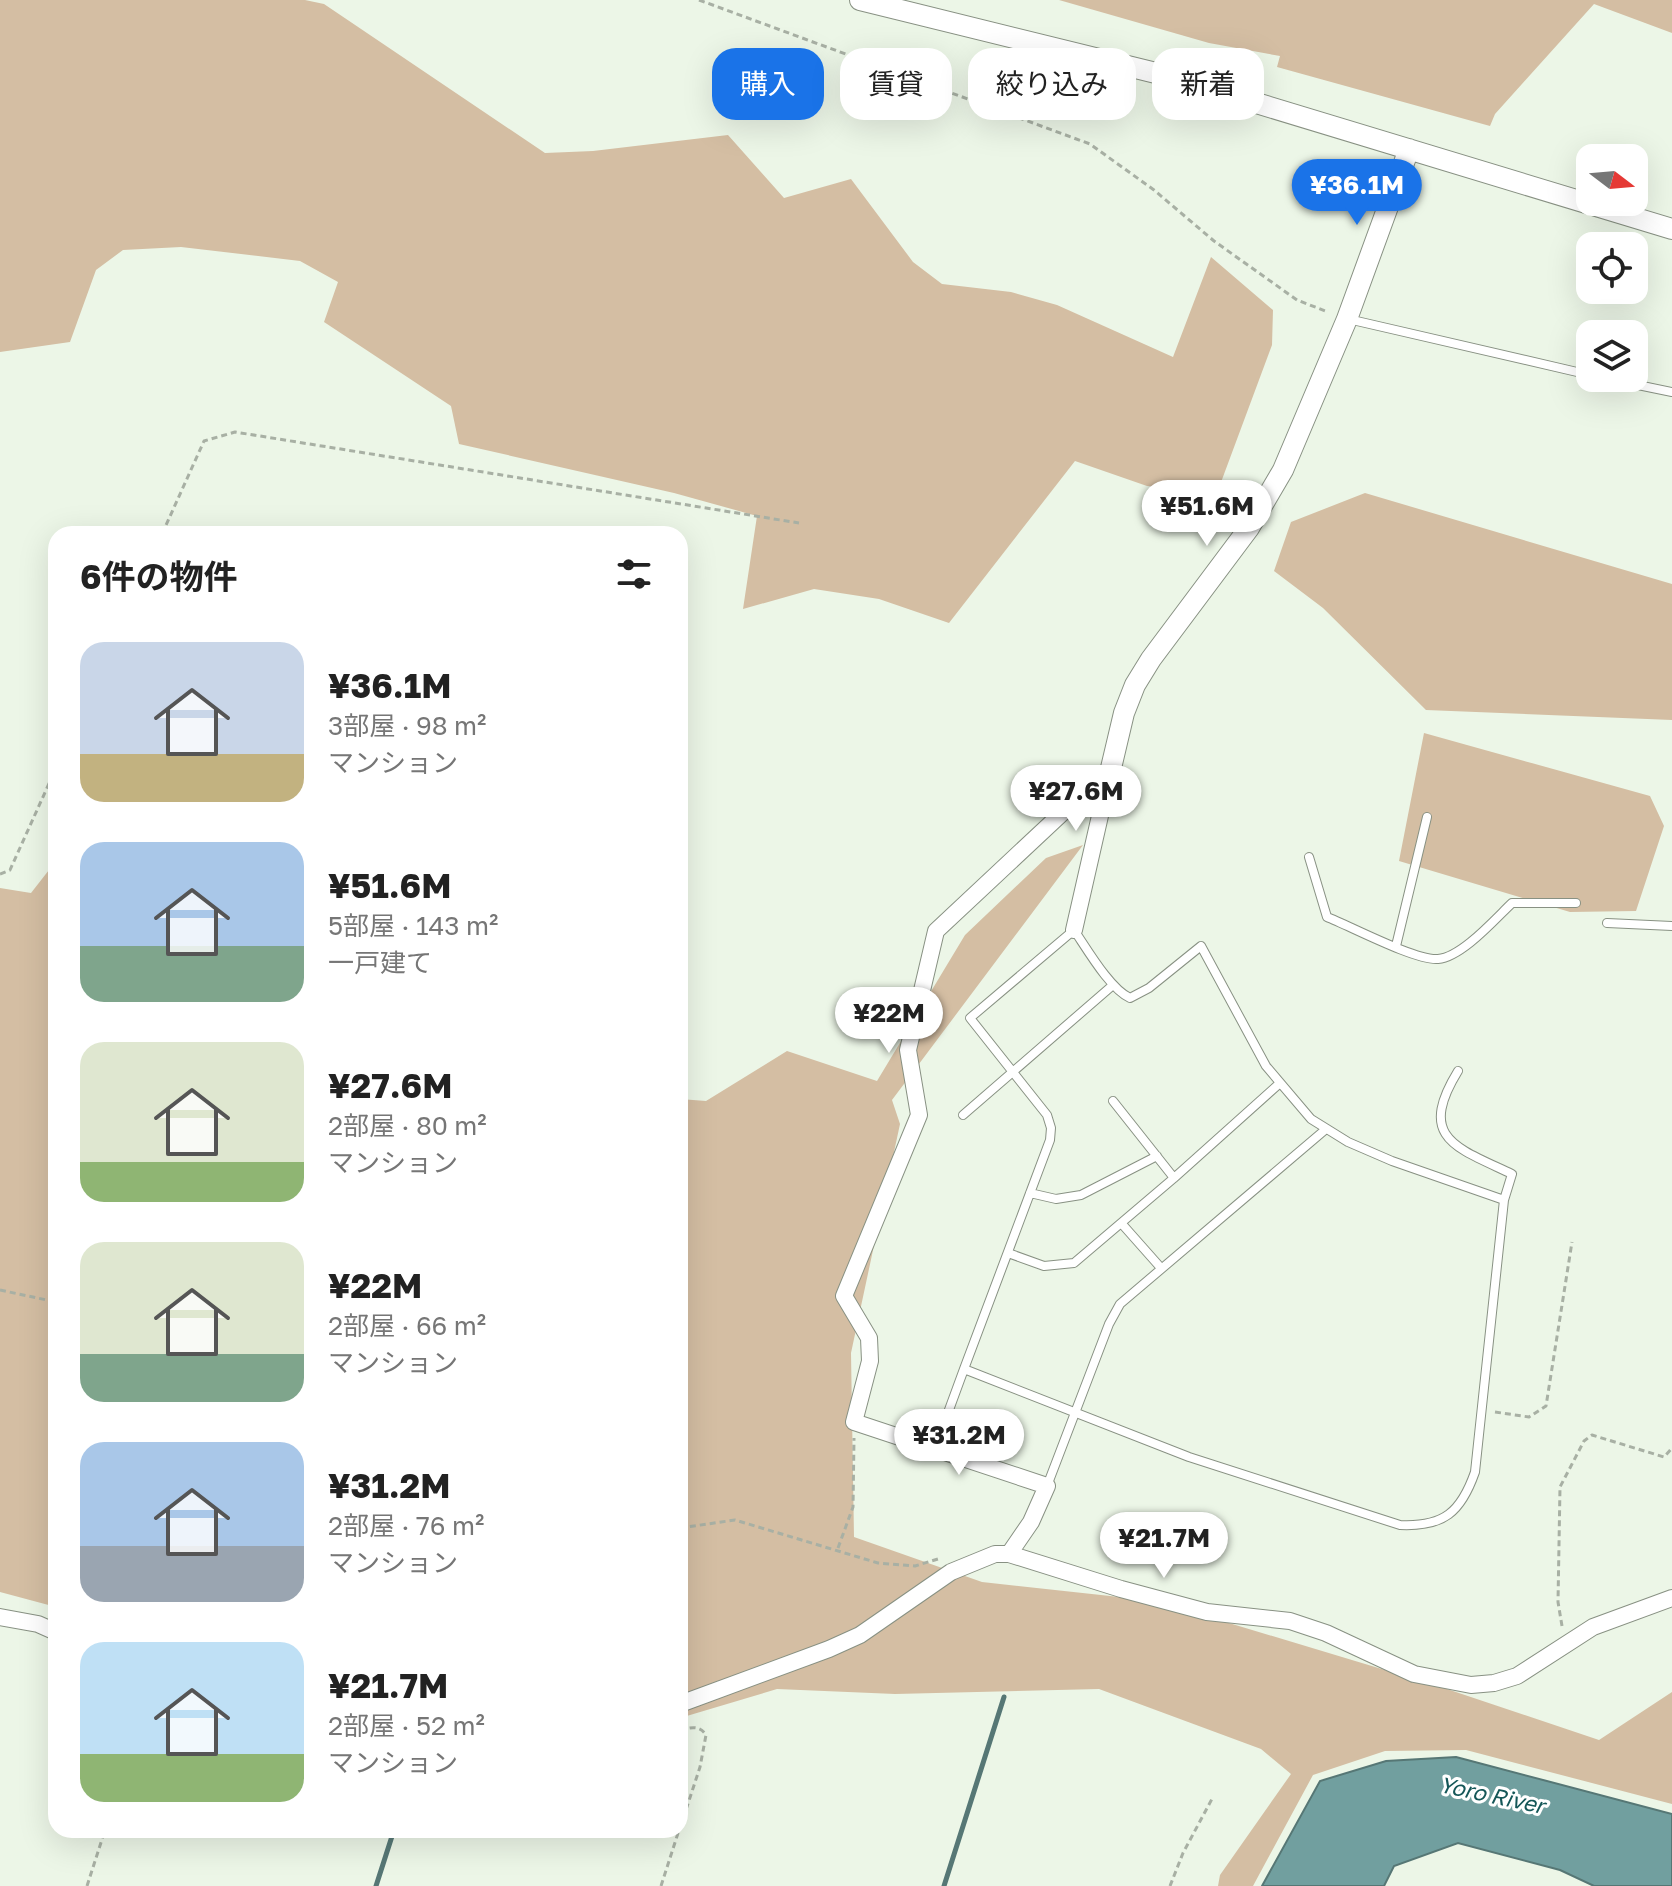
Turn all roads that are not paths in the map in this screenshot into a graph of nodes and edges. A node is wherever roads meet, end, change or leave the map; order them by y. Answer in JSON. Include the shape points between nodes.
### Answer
{"nodes":[{"id":1,"x":860,"y":0,"type":"edge"},
{"id":2,"x":1409,"y":149,"type":"junction"},
{"id":3,"x":1672,"y":229,"type":"edge"},
{"id":4,"x":1347,"y":319,"type":"junction"},
{"id":5,"x":1576,"y":372,"type":"edge"},
{"id":6,"x":1648,"y":387,"type":"edge"},
{"id":7,"x":1672,"y":392,"type":"edge"},
{"id":8,"x":1107,"y":785,"type":"junction"},
{"id":9,"x":1427,"y":817,"type":"dead end"},
{"id":10,"x":1309,"y":857,"type":"dead end"},
{"id":11,"x":1576,"y":903,"type":"dead end"},
{"id":12,"x":1607,"y":923,"type":"dead end"},
{"id":13,"x":1672,"y":926,"type":"edge"},
{"id":14,"x":1074,"y":930,"type":"junction"},
{"id":15,"x":1396,"y":946,"type":"junction"},
{"id":16,"x":1113,"y":985,"type":"junction"},
{"id":17,"x":1458,"y":1071,"type":"dead end"},
{"id":18,"x":1013,"y":1072,"type":"junction"},
{"id":19,"x":1280,"y":1083,"type":"junction"},
{"id":20,"x":1113,"y":1101,"type":"dead end"},
{"id":21,"x":963,"y":1115,"type":"dead end"},
{"id":22,"x":1326,"y":1129,"type":"junction"},
{"id":23,"x":1157,"y":1156,"type":"junction"},
{"id":24,"x":1174,"y":1178,"type":"junction"},
{"id":25,"x":1030,"y":1193,"type":"junction"},
{"id":26,"x":1504,"y":1200,"type":"junction"},
{"id":27,"x":1122,"y":1224,"type":"junction"},
{"id":28,"x":1008,"y":1253,"type":"junction"},
{"id":29,"x":1161,"y":1268,"type":"junction"},
{"id":30,"x":964,"y":1369,"type":"junction"},
{"id":31,"x":1076,"y":1413,"type":"junction"},
{"id":32,"x":935,"y":1448,"type":"junction"},
{"id":33,"x":1047,"y":1486,"type":"junction"},
{"id":34,"x":1009,"y":1554,"type":"junction"},
{"id":35,"x":1672,"y":1598,"type":"edge"},
{"id":36,"x":0,"y":1617,"type":"edge"},
{"id":37,"x":48,"y":1628,"type":"edge"},
{"id":38,"x":688,"y":1701,"type":"edge"}],
"edges":[{"from":1,"to":2,"type":"street","via":[[1164,75]]},
{"from":2,"to":3,"type":"street"},
{"from":2,"to":4,"type":"street"},
{"from":4,"to":5,"type":"lane"},
{"from":4,"to":8,"type":"street","via":[[1266,501],[1135,685]]},
{"from":6,"to":7,"type":"lane"},
{"from":8,"to":14,"type":"street"},
{"from":8,"to":32,"type":"street","via":[[1091,786],[936,931],[908,1050],[919,1115],[844,1296],[869,1338],[870,1361],[854,1422]]},
{"from":9,"to":15,"type":"lane"},
{"from":10,"to":15,"type":"lane","via":[[1327,917]]},
{"from":11,"to":15,"type":"lane","via":[[1512,903],[1465,946],[1440,959]]},
{"from":12,"to":13,"type":"lane"},
{"from":14,"to":16,"type":"lane"},
{"from":14,"to":18,"type":"lane","via":[[970,1018]]},
{"from":16,"to":18,"type":"lane"},
{"from":16,"to":19,"type":"lane","via":[[1122,995],[1136,996],[1201,946]]},
{"from":17,"to":26,"type":"lane","via":[[1438,1114],[1443,1134],[1469,1154],[1512,1174]]},
{"from":18,"to":21,"type":"lane"},
{"from":18,"to":25,"type":"lane","via":[[1051,1128]]},
{"from":19,"to":22,"type":"lane"},
{"from":19,"to":24,"type":"lane"},
{"from":20,"to":23,"type":"lane"},
{"from":22,"to":26,"type":"lane","via":[[1392,1161]]},
{"from":22,"to":29,"type":"lane"},
{"from":23,"to":24,"type":"lane"},
{"from":23,"to":25,"type":"lane","via":[[1081,1195],[1056,1199]]},
{"from":24,"to":27,"type":"lane"},
{"from":25,"to":28,"type":"lane"},
{"from":26,"to":31,"type":"lane","via":[[1475,1472],[1467,1496],[1438,1520],[1400,1525],[1189,1457]]},
{"from":27,"to":28,"type":"lane","via":[[1074,1263],[1044,1266]]},
{"from":27,"to":29,"type":"lane"},
{"from":28,"to":30,"type":"lane"},
{"from":29,"to":31,"type":"lane","via":[[1120,1304]]},
{"from":30,"to":31,"type":"lane"},
{"from":30,"to":32,"type":"lane"},
{"from":31,"to":33,"type":"lane"},
{"from":32,"to":33,"type":"street"},
{"from":33,"to":34,"type":"street"},
{"from":34,"to":35,"type":"street","via":[[1207,1612],[1290,1621],[1414,1674],[1471,1685],[1517,1676],[1593,1627]]},
{"from":34,"to":38,"type":"street","via":[[995,1554],[951,1572],[860,1635]]},
{"from":36,"to":37,"type":"street"}]}
